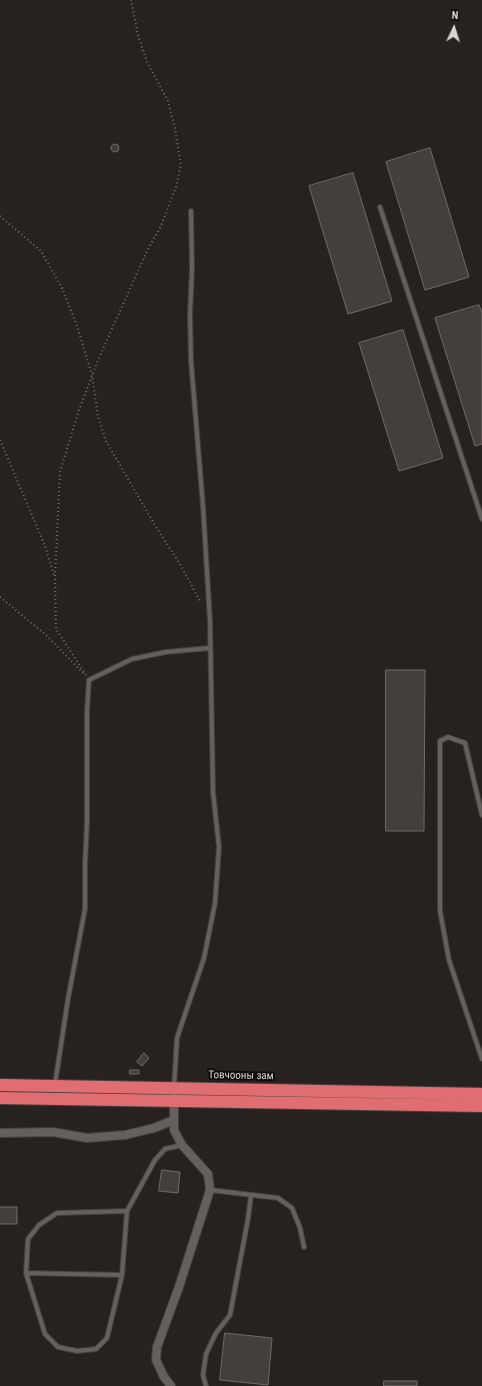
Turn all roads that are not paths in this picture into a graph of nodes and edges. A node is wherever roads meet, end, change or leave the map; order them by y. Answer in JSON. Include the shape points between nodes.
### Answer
{"nodes":[{"id":1,"x":380,"y":207,"type":"dead end"},
{"id":2,"x":191,"y":210,"type":"dead end"},
{"id":3,"x":482,"y":519,"type":"edge"},
{"id":4,"x":210,"y":648,"type":"junction"},
{"id":5,"x":482,"y":815,"type":"edge"},
{"id":6,"x":482,"y":1059,"type":"edge"},
{"id":7,"x":0,"y":1085,"type":"edge"},
{"id":8,"x":55,"y":1086,"type":"junction"},
{"id":9,"x":174,"y":1088,"type":"junction"},
{"id":10,"x":482,"y":1094,"type":"edge"},
{"id":11,"x":0,"y":1098,"type":"edge"},
{"id":12,"x":174,"y":1101,"type":"junction"},
{"id":13,"x":482,"y":1106,"type":"edge"},
{"id":14,"x":174,"y":1120,"type":"junction"},
{"id":15,"x":0,"y":1133,"type":"edge"},
{"id":16,"x":182,"y":1145,"type":"junction"},
{"id":17,"x":210,"y":1190,"type":"junction"},
{"id":18,"x":251,"y":1195,"type":"junction"},
{"id":19,"x":127,"y":1211,"type":"junction"},
{"id":20,"x":304,"y":1248,"type":"dead end"},
{"id":21,"x":26,"y":1273,"type":"junction"},
{"id":22,"x":122,"y":1276,"type":"junction"},
{"id":23,"x":171,"y":1386,"type":"edge"},
{"id":24,"x":206,"y":1386,"type":"edge"}],
"edges":[{"from":1,"to":3,"type":"lane"},
{"from":2,"to":4,"type":"lane","via":[[191,362],[203,506]]},
{"from":4,"to":8,"type":"lane","via":[[166,652],[132,659],[89,680],[86,909],[68,999]]},
{"from":4,"to":9,"type":"lane","via":[[213,792],[219,847],[215,904],[204,958],[177,1038]]},
{"from":5,"to":6,"type":"lane","via":[[465,743],[448,737],[440,741],[440,911],[449,960]]},
{"from":7,"to":8,"type":"highway","name":"Товчооны зам"},
{"from":8,"to":9,"type":"highway","name":"Товчооны зам"},
{"from":9,"to":10,"type":"highway","name":"Товчооны зам"},
{"from":9,"to":12,"type":"street"},
{"from":11,"to":12,"type":"highway"},
{"from":12,"to":13,"type":"highway"},
{"from":12,"to":14,"type":"street"},
{"from":14,"to":15,"type":"street","via":[[125,1135],[87,1138],[53,1132]]},
{"from":14,"to":16,"type":"street","via":[[174,1130]]},
{"from":16,"to":17,"type":"street","via":[[208,1174]]},
{"from":16,"to":19,"type":"lane","via":[[165,1149],[155,1160]]},
{"from":17,"to":18,"type":"lane"},
{"from":17,"to":23,"type":"street","via":[[157,1347],[156,1360],[164,1378]]},
{"from":18,"to":20,"type":"lane","via":[[278,1198],[292,1208]]},
{"from":18,"to":24,"type":"lane","via":[[230,1316],[216,1334],[206,1354],[203,1375]]},
{"from":19,"to":21,"type":"lane","via":[[57,1213],[39,1225],[28,1239]]},
{"from":19,"to":22,"type":"lane"},
{"from":21,"to":22,"type":"lane"},
{"from":21,"to":22,"type":"lane","via":[[45,1334],[58,1347],[77,1351],[96,1349],[107,1338]]}]}
